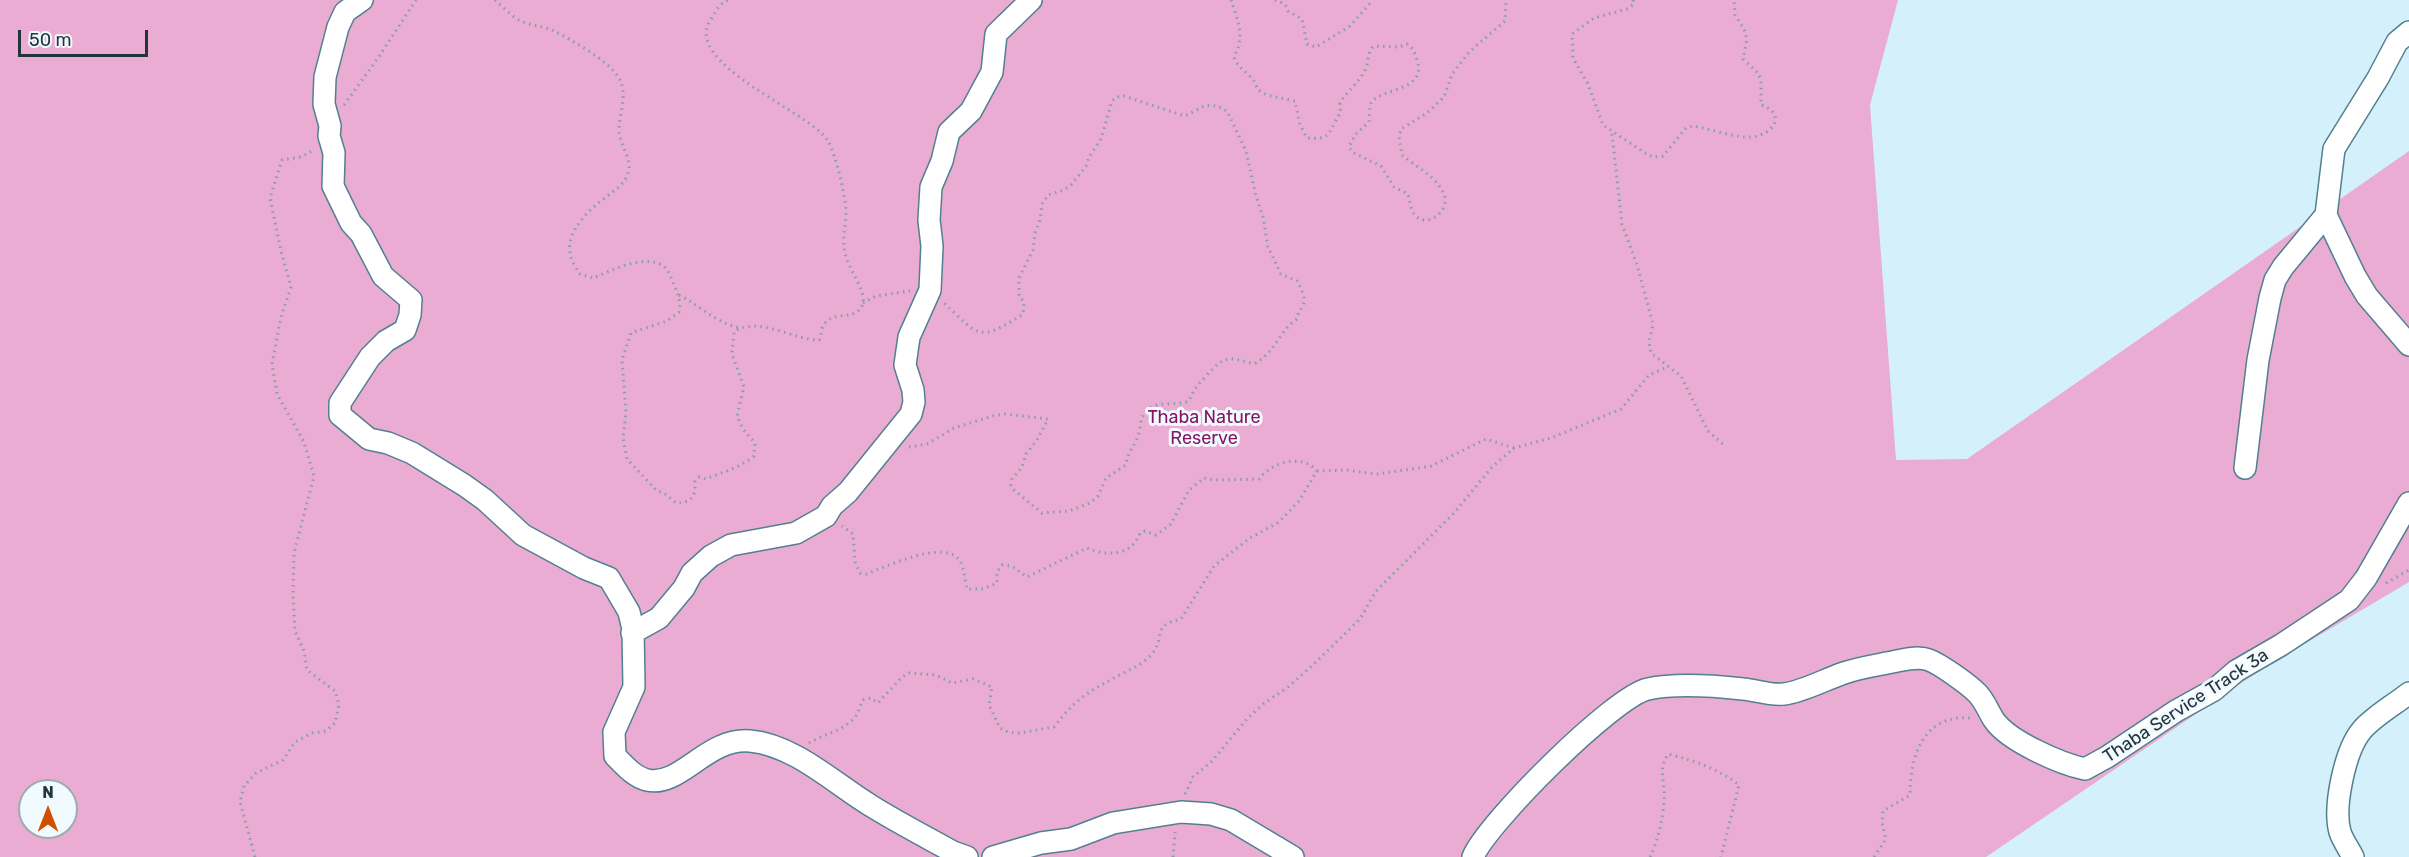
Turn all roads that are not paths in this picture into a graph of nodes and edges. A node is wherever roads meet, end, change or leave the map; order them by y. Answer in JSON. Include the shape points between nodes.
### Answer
{"nodes":[{"id":1,"x":362,"y":0,"type":"edge"},
{"id":2,"x":1031,"y":0,"type":"edge"},
{"id":3,"x":2409,"y":32,"type":"edge"},
{"id":4,"x":2326,"y":215,"type":"junction"},
{"id":5,"x":2409,"y":345,"type":"edge"},
{"id":6,"x":2245,"y":468,"type":"dead end"},
{"id":7,"x":2409,"y":503,"type":"edge"},
{"id":8,"x":632,"y":633,"type":"junction"},
{"id":9,"x":2409,"y":693,"type":"edge"},
{"id":10,"x":967,"y":857,"type":"edge"},
{"id":11,"x":993,"y":857,"type":"edge"},
{"id":12,"x":1293,"y":857,"type":"edge"},
{"id":13,"x":1473,"y":857,"type":"edge"},
{"id":14,"x":2353,"y":857,"type":"edge"}],
"edges":[{"from":1,"to":8,"type":"street","via":[[345,12],[325,77],[324,104],[334,153],[333,186],[383,276],[411,300],[405,330],[370,357],[340,403],[340,415],[369,439],[412,453],[464,485],[523,535],[609,578],[629,612]]},
{"from":2,"to":8,"type":"street","via":[[996,34],[992,72],[971,111],[949,132],[931,187],[930,290],[909,337],[905,365],[913,390],[910,414],[826,516],[796,533],[731,545],[711,556],[659,618]]},
{"from":3,"to":4,"type":"street","via":[[2397,42],[2334,149]]},
{"from":4,"to":5,"type":"street","via":[[2367,296]]},
{"from":4,"to":6,"type":"street","via":[[2283,267],[2270,298]]},
{"from":7,"to":13,"type":"street","name":"Thaba Service Track 3a","via":[[2349,600],[2236,671],[2214,690],[2085,769],[2034,749],[2005,731],[1993,720],[1978,694],[1926,658],[1865,667],[1782,694],[1721,687],[1661,687],[1641,691],[1573,744],[1501,816]]},
{"from":8,"to":10,"type":"street","via":[[634,687],[614,732],[615,756],[632,772],[646,780],[664,781],[733,740],[752,741],[827,774],[873,807]]},
{"from":9,"to":14,"type":"street","via":[[2362,729],[2353,743],[2338,819]]},
{"from":11,"to":12,"type":"street","via":[[1071,839],[1113,823],[1181,812],[1231,820]]}]}
